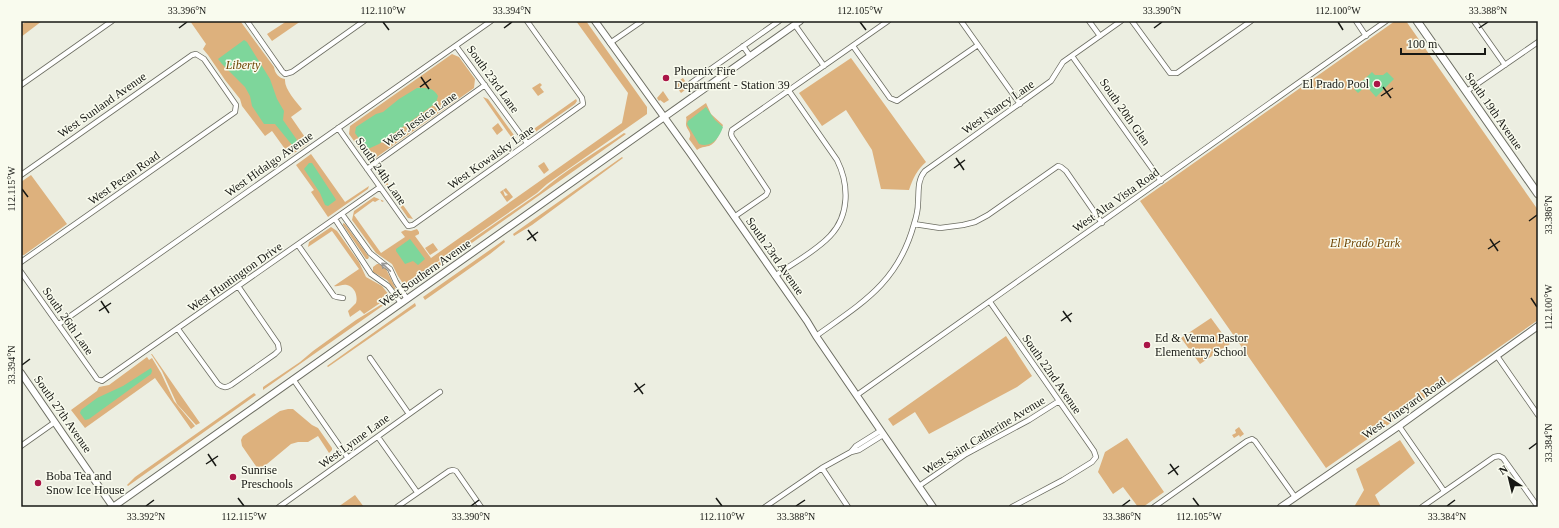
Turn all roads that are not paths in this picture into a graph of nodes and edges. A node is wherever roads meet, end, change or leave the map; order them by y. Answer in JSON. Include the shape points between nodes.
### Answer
{"nodes":[{"id":1,"x":112,"y":21,"type":"edge"},
{"id":2,"x":247,"y":21,"type":"edge"},
{"id":3,"x":364,"y":21,"type":"edge"},
{"id":4,"x":491,"y":21,"type":"edge"},
{"id":5,"x":528,"y":21,"type":"edge"},
{"id":6,"x":595,"y":21,"type":"edge"},
{"id":7,"x":642,"y":21,"type":"edge"},
{"id":8,"x":779,"y":21,"type":"edge"},
{"id":9,"x":888,"y":21,"type":"edge"},
{"id":10,"x":961,"y":21,"type":"edge"},
{"id":11,"x":1089,"y":21,"type":"edge"},
{"id":12,"x":1121,"y":21,"type":"edge"},
{"id":13,"x":1132,"y":21,"type":"edge"},
{"id":14,"x":1251,"y":21,"type":"edge"},
{"id":15,"x":1356,"y":21,"type":"edge"},
{"id":16,"x":1386,"y":21,"type":"edge"},
{"id":17,"x":1417,"y":21,"type":"edge"},
{"id":18,"x":1474,"y":21,"type":"edge"},
{"id":19,"x":798,"y":23,"type":"edge"},
{"id":20,"x":1100,"y":36,"type":"junction"},
{"id":21,"x":1366,"y":36,"type":"junction"},
{"id":22,"x":1538,"y":42,"type":"edge"},
{"id":23,"x":610,"y":43,"type":"junction"},
{"id":24,"x":978,"y":45,"type":"junction"},
{"id":25,"x":456,"y":46,"type":"junction"},
{"id":26,"x":743,"y":46,"type":"junction"},
{"id":27,"x":853,"y":46,"type":"junction"},
{"id":28,"x":196,"y":54,"type":"joint"},
{"id":29,"x":750,"y":56,"type":"junction"},
{"id":30,"x":1072,"y":56,"type":"junction"},
{"id":31,"x":1505,"y":65,"type":"junction"},
{"id":32,"x":824,"y":66,"type":"junction"},
{"id":33,"x":691,"y":83,"type":"dead end"},
{"id":34,"x":21,"y":85,"type":"edge"},
{"id":35,"x":485,"y":85,"type":"junction"},
{"id":36,"x":789,"y":91,"type":"junction"},
{"id":37,"x":1467,"y":92,"type":"junction"},
{"id":38,"x":1020,"y":104,"type":"junction"},
{"id":39,"x":663,"y":117,"type":"junction"},
{"id":40,"x":338,"y":128,"type":"junction"},
{"id":41,"x":527,"y":143,"type":"junction"},
{"id":42,"x":367,"y":169,"type":"junction"},
{"id":43,"x":21,"y":175,"type":"edge"},
{"id":44,"x":1161,"y":181,"type":"junction"},
{"id":45,"x":380,"y":187,"type":"junction"},
{"id":46,"x":1538,"y":194,"type":"edge"},
{"id":47,"x":342,"y":214,"type":"junction"},
{"id":48,"x":734,"y":217,"type":"junction"},
{"id":49,"x":335,"y":219,"type":"junction"},
{"id":50,"x":1102,"y":222,"type":"junction"},
{"id":51,"x":914,"y":224,"type":"junction"},
{"id":52,"x":408,"y":226,"type":"joint"},
{"id":53,"x":298,"y":245,"type":"junction"},
{"id":54,"x":21,"y":262,"type":"edge"},
{"id":55,"x":21,"y":272,"type":"edge"},
{"id":56,"x":775,"y":276,"type":"junction"},
{"id":57,"x":238,"y":286,"type":"junction"},
{"id":58,"x":344,"y":298,"type":"dead end"},
{"id":59,"x":407,"y":299,"type":"junction"},
{"id":60,"x":990,"y":302,"type":"junction"},
{"id":61,"x":401,"y":303,"type":"junction"},
{"id":62,"x":59,"y":324,"type":"junction"},
{"id":63,"x":1538,"y":326,"type":"edge"},
{"id":64,"x":178,"y":329,"type":"junction"},
{"id":65,"x":816,"y":336,"type":"junction"},
{"id":66,"x":1497,"y":356,"type":"junction"},
{"id":67,"x":370,"y":358,"type":"dead end"},
{"id":68,"x":21,"y":373,"type":"edge"},
{"id":69,"x":293,"y":379,"type":"junction"},
{"id":70,"x":101,"y":381,"type":"joint"},
{"id":71,"x":440,"y":392,"type":"dead end"},
{"id":72,"x":857,"y":395,"type":"junction"},
{"id":73,"x":1059,"y":401,"type":"junction"},
{"id":74,"x":409,"y":414,"type":"junction"},
{"id":75,"x":1538,"y":414,"type":"edge"},
{"id":76,"x":55,"y":422,"type":"junction"},
{"id":77,"x":1399,"y":426,"type":"junction"},
{"id":78,"x":881,"y":433,"type":"junction"},
{"id":79,"x":378,"y":437,"type":"junction"},
{"id":80,"x":21,"y":446,"type":"edge"},
{"id":81,"x":348,"y":458,"type":"junction"},
{"id":82,"x":822,"y":468,"type":"junction"},
{"id":83,"x":918,"y":486,"type":"junction"},
{"id":84,"x":1444,"y":491,"type":"junction"},
{"id":85,"x":417,"y":492,"type":"junction"},
{"id":86,"x":1292,"y":499,"type":"junction"},
{"id":87,"x":1022,"y":502,"type":"junction"},
{"id":88,"x":282,"y":506,"type":"edge"},
{"id":89,"x":113,"y":507,"type":"edge"},
{"id":90,"x":397,"y":507,"type":"edge"},
{"id":91,"x":481,"y":507,"type":"edge"},
{"id":92,"x":765,"y":507,"type":"edge"},
{"id":93,"x":848,"y":507,"type":"edge"},
{"id":94,"x":933,"y":507,"type":"edge"},
{"id":95,"x":1012,"y":507,"type":"edge"},
{"id":96,"x":1025,"y":507,"type":"edge"},
{"id":97,"x":1154,"y":507,"type":"edge"},
{"id":98,"x":1281,"y":507,"type":"edge"},
{"id":99,"x":1293,"y":507,"type":"edge"},
{"id":100,"x":1422,"y":507,"type":"edge"},
{"id":101,"x":1538,"y":507,"type":"edge"}],
"edges":[{"from":1,"to":34,"type":"street"},
{"from":2,"to":3,"type":"street","via":[[285,74],[292,72]]},
{"from":4,"to":25,"type":"street","name":"West Hidalgo Avenue"},
{"from":5,"to":41,"type":"street","name":"West Kowalsky Lane","via":[[583,102],[582,106]]},
{"from":6,"to":23,"type":"main road","name":"South 23rd Avenue"},
{"from":7,"to":23,"type":"street"},
{"from":8,"to":26,"type":"street"},
{"from":9,"to":27,"type":"street"},
{"from":10,"to":24,"type":"street"},
{"from":11,"to":20,"type":"street"},
{"from":12,"to":20,"type":"street","name":"West Nancy Lane"},
{"from":13,"to":14,"type":"street","via":[[1170,73],[1177,73]]},
{"from":15,"to":21,"type":"street"},
{"from":16,"to":21,"type":"street","name":"West Alta Vista Road"},
{"from":17,"to":37,"type":"main road","name":"South 19th Avenue"},
{"from":18,"to":31,"type":"street"},
{"from":19,"to":29,"type":"main road","name":"West Southern Avenue"},
{"from":19,"to":32,"type":"street"},
{"from":20,"to":30,"type":"street","name":"West Nancy Lane"},
{"from":21,"to":44,"type":"street","name":"West Alta Vista Road"},
{"from":22,"to":31,"type":"street"},
{"from":23,"to":39,"type":"main road","name":"South 23rd Avenue"},
{"from":24,"to":27,"type":"street","via":[[899,101],[892,100]]},
{"from":24,"to":38,"type":"street"},
{"from":25,"to":35,"type":"street","name":"South 23rd Lane"},
{"from":25,"to":40,"type":"street","name":"West Hidalgo Avenue"},
{"from":26,"to":29,"type":"street"},
{"from":26,"to":33,"type":"street"},
{"from":27,"to":32,"type":"street"},
{"from":28,"to":43,"type":"street","name":"West Sunland Avenue","via":[[188,57]]},
{"from":28,"to":54,"type":"street","name":"West Pecan Road","via":[[204,59],[235,103],[235,112]]},
{"from":29,"to":39,"type":"main road","name":"West Southern Avenue"},
{"from":30,"to":38,"type":"street","name":"West Nancy Lane","via":[[1062,64],[1051,81]]},
{"from":30,"to":44,"type":"street","name":"South 20th Glen"},
{"from":31,"to":37,"type":"street"},
{"from":32,"to":36,"type":"street"},
{"from":35,"to":41,"type":"street","name":"South 23rd Lane"},
{"from":35,"to":42,"type":"street","name":"West Jessica Lane"},
{"from":36,"to":48,"type":"street","via":[[734,129],[731,134],[768,188],[768,192]]},
{"from":36,"to":56,"type":"street","via":[[837,160],[842,171],[846,195],[842,216],[832,235]]},
{"from":37,"to":46,"type":"main road","name":"South 19th Avenue"},
{"from":38,"to":51,"type":"street","name":"West Nancy Lane","via":[[923,173],[919,180]]},
{"from":39,"to":48,"type":"main road","name":"South 23rd Avenue"},
{"from":39,"to":59,"type":"main road","name":"West Southern Avenue"},
{"from":40,"to":42,"type":"street","name":"South 24th Lane"},
{"from":40,"to":62,"type":"street","name":"West Hidalgo Avenue"},
{"from":41,"to":52,"type":"street","name":"West Kowalsky Lane","via":[[416,223]]},
{"from":42,"to":45,"type":"street","name":"South 24th Lane"},
{"from":44,"to":50,"type":"street","name":"West Alta Vista Road"},
{"from":45,"to":47,"type":"street","name":"West Huntington Drive"},
{"from":45,"to":52,"type":"street","name":"South 24th Lane"},
{"from":47,"to":49,"type":"street","name":"West Huntington Drive"},
{"from":59,"to":47,"type":"street","one_way":true,"via":[[390,268],[370,253]]},
{"from":48,"to":56,"type":"main road","name":"South 23rd Avenue"},
{"from":49,"to":53,"type":"street","name":"West Huntington Drive"},
{"from":49,"to":61,"type":"street","via":[[371,274],[388,286]]},
{"from":50,"to":51,"type":"street","via":[[1066,171],[1058,166],[975,222],[940,228]]},
{"from":50,"to":60,"type":"street","name":"West Alta Vista Road"},
{"from":51,"to":65,"type":"street","name":"West Nancy Lane","via":[[905,249],[890,276],[866,300]]},
{"from":53,"to":57,"type":"street","name":"West Huntington Drive"},
{"from":53,"to":58,"type":"street","via":[[334,296]]},
{"from":55,"to":62,"type":"street","name":"South 26th Lane"},
{"from":56,"to":65,"type":"main road","name":"South 23rd Avenue"},
{"from":57,"to":64,"type":"street","name":"West Huntington Drive"},
{"from":57,"to":64,"type":"street","via":[[278,344],[279,350],[226,388],[218,384]]},
{"from":59,"to":61,"type":"main road","name":"West Southern Avenue"},
{"from":60,"to":72,"type":"street","name":"West Alta Vista Road"},
{"from":60,"to":73,"type":"street","name":"South 22nd Avenue"},
{"from":61,"to":69,"type":"main road","name":"West Southern Avenue"},
{"from":62,"to":70,"type":"street","name":"South 26th Lane","via":[[97,379]]},
{"from":63,"to":66,"type":"main road","name":"West Vineyard Road"},
{"from":64,"to":70,"type":"street","name":"West Huntington Drive"},
{"from":65,"to":72,"type":"main road","name":"South 23rd Avenue"},
{"from":66,"to":75,"type":"street"},
{"from":66,"to":77,"type":"main road","name":"West Vineyard Road"},
{"from":67,"to":74,"type":"street"},
{"from":68,"to":76,"type":"main road","name":"South 27th Avenue"},
{"from":69,"to":81,"type":"street"},
{"from":69,"to":89,"type":"main road","name":"West Southern Avenue"},
{"from":71,"to":74,"type":"street","name":"West Lynne Lane"},
{"from":72,"to":78,"type":"main road","name":"South 23rd Avenue"},
{"from":73,"to":83,"type":"street","name":"West Saint Catherine Avenue","via":[[966,454]]},
{"from":73,"to":87,"type":"street","name":"South 22nd Avenue","via":[[1094,450],[1096,457],[1092,462]]},
{"from":74,"to":79,"type":"street","name":"West Lynne Lane"},
{"from":76,"to":80,"type":"street"},
{"from":76,"to":89,"type":"main road","name":"South 27th Avenue"},
{"from":77,"to":84,"type":"street"},
{"from":77,"to":86,"type":"main road","name":"West Vineyard Road"},
{"from":78,"to":82,"type":"street"},
{"from":78,"to":83,"type":"main road","name":"South 23rd Avenue"},
{"from":79,"to":81,"type":"street","name":"West Lynne Lane"},
{"from":79,"to":85,"type":"street"},
{"from":81,"to":88,"type":"street","name":"West Lynne Lane"},
{"from":82,"to":92,"type":"street"},
{"from":82,"to":93,"type":"street"},
{"from":83,"to":94,"type":"main road","name":"South 23rd Avenue"},
{"from":84,"to":100,"type":"street"},
{"from":84,"to":101,"type":"street","via":[[1499,456],[1504,458]]},
{"from":85,"to":90,"type":"street"},
{"from":85,"to":91,"type":"street","via":[[453,470]]},
{"from":86,"to":97,"type":"street","via":[[1252,439]]},
{"from":86,"to":98,"type":"main road","name":"West Vineyard Road"},
{"from":86,"to":99,"type":"street"},
{"from":87,"to":95,"type":"street"},
{"from":87,"to":96,"type":"street"}]}
